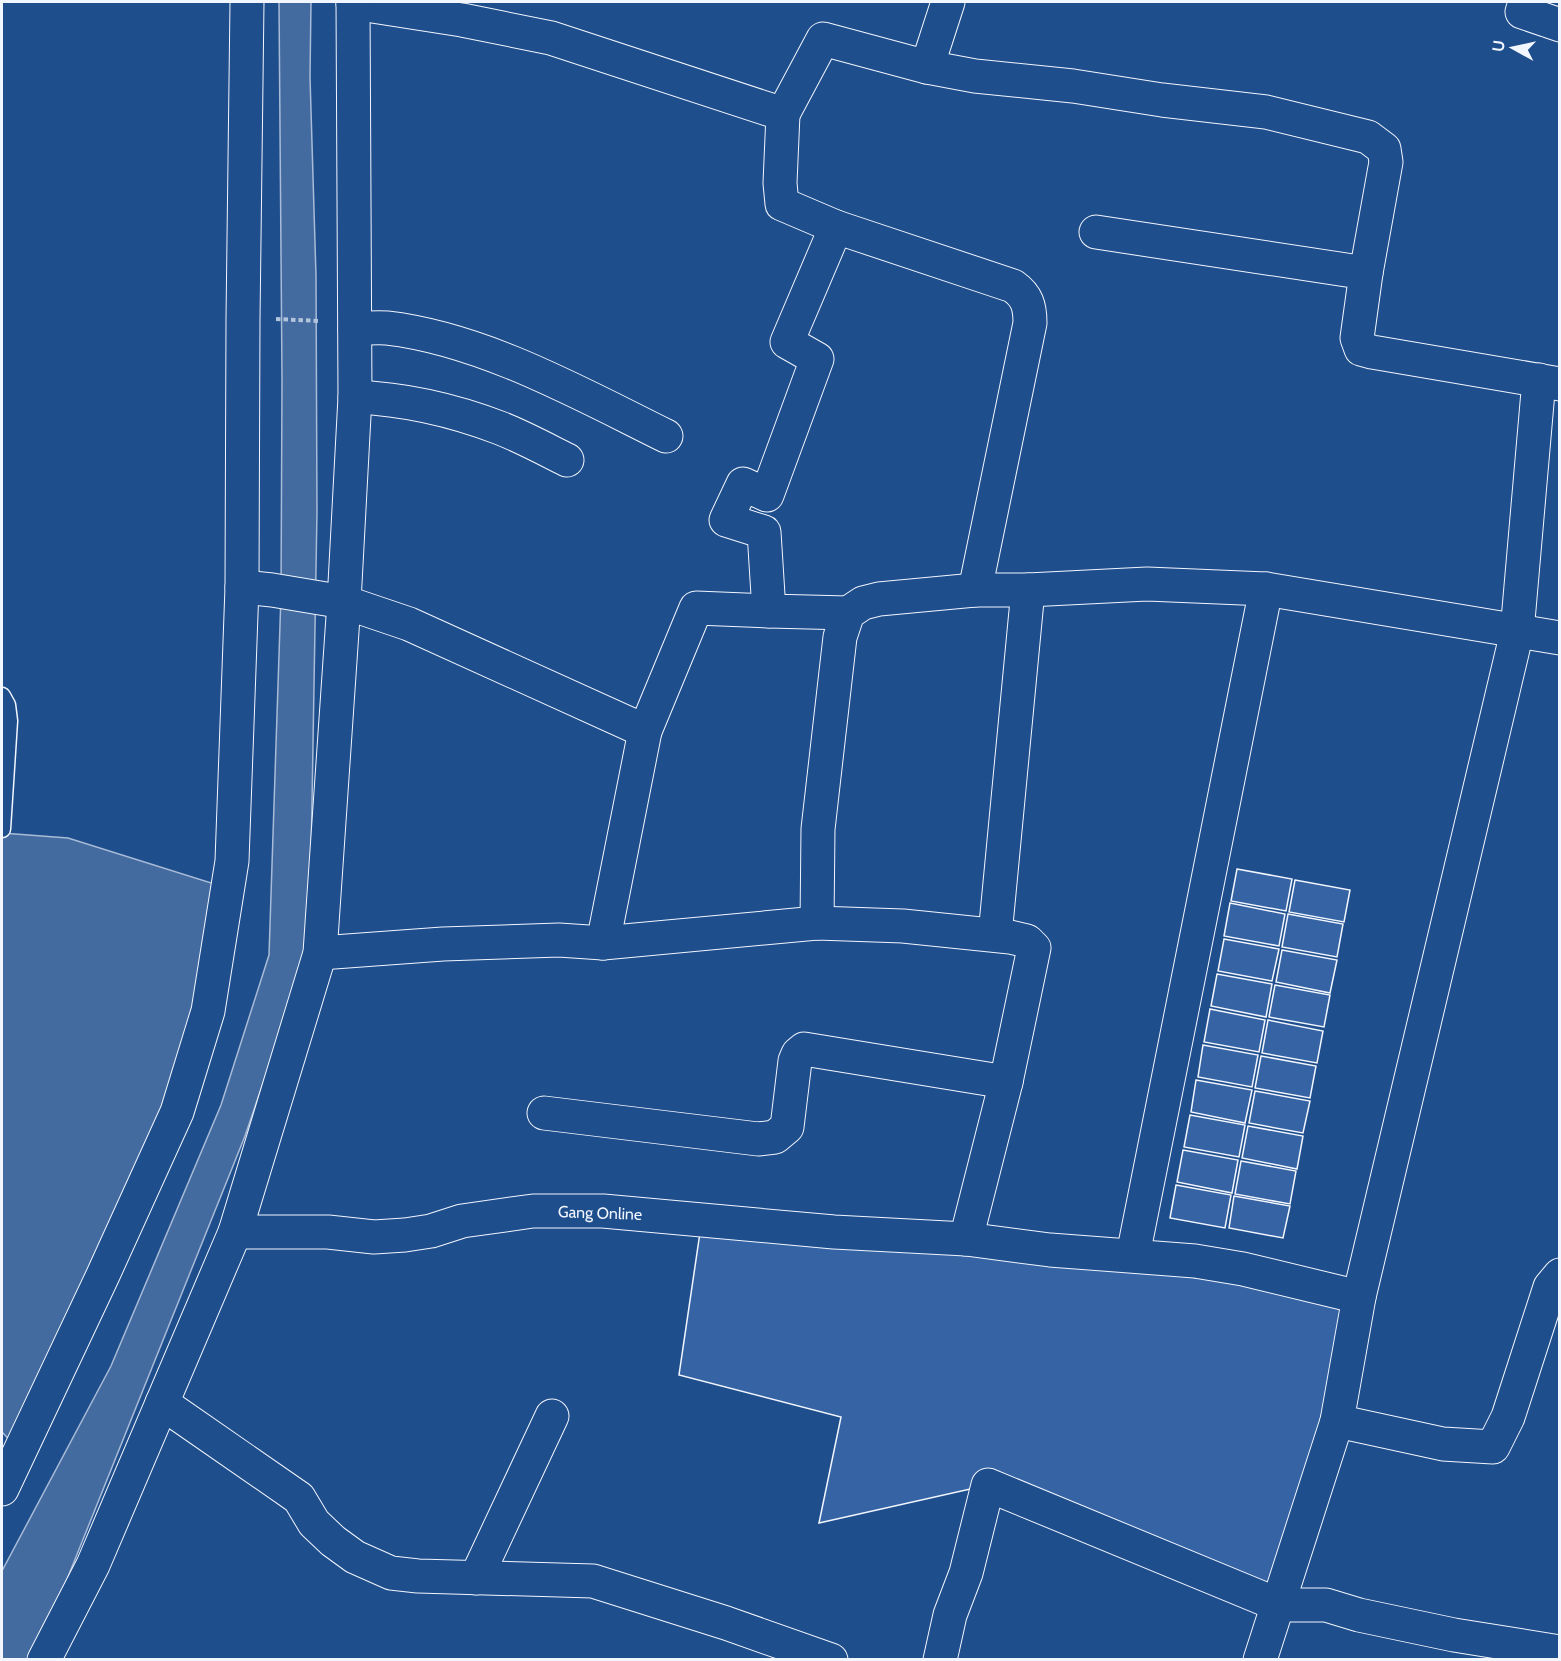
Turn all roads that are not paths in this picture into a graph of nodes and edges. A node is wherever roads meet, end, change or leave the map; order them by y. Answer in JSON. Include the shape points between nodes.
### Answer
{"nodes":[{"id":1,"x":247,"y":2,"type":"edge"},
{"id":2,"x":353,"y":2,"type":"edge"},
{"id":3,"x":948,"y":2,"type":"edge"},
{"id":4,"x":1525,"y":2,"type":"edge"},
{"id":5,"x":1560,"y":25,"type":"edge"},
{"id":6,"x":927,"y":67,"type":"junction"},
{"id":7,"x":783,"y":114,"type":"junction"},
{"id":8,"x":836,"y":227,"type":"junction"},
{"id":9,"x":1096,"y":232,"type":"dead end"},
{"id":10,"x":1366,"y":273,"type":"junction"},
{"id":11,"x":355,"y":329,"type":"junction"},
{"id":12,"x":1549,"y":382,"type":"edge"},
{"id":13,"x":354,"y":397,"type":"junction"},
{"id":14,"x":666,"y":436,"type":"dead end"},
{"id":15,"x":567,"y":460,"type":"dead end"},
{"id":16,"x":257,"y":588,"type":"junction"},
{"id":17,"x":1266,"y":589,"type":"junction"},
{"id":18,"x":975,"y":590,"type":"junction"},
{"id":19,"x":1028,"y":590,"type":"junction"},
{"id":20,"x":344,"y":602,"type":"junction"},
{"id":21,"x":769,"y":611,"type":"junction"},
{"id":22,"x":848,"y":613,"type":"junction"},
{"id":23,"x":1516,"y":632,"type":"junction"},
{"id":24,"x":1560,"y":638,"type":"edge"},
{"id":25,"x":2,"y":696,"type":"edge"},
{"id":26,"x":645,"y":731,"type":"junction"},
{"id":27,"x":2,"y":829,"type":"edge"},
{"id":28,"x":817,"y":923,"type":"junction"},
{"id":29,"x":995,"y":935,"type":"junction"},
{"id":30,"x":603,"y":943,"type":"junction"},
{"id":31,"x":320,"y":954,"type":"junction"},
{"id":32,"x":1006,"y":1082,"type":"junction"},
{"id":33,"x":544,"y":1113,"type":"dead end"},
{"id":34,"x":235,"y":1232,"type":"junction"},
{"id":35,"x":966,"y":1239,"type":"junction"},
{"id":36,"x":1133,"y":1255,"type":"junction"},
{"id":37,"x":1560,"y":1275,"type":"edge"},
{"id":38,"x":1359,"y":1297,"type":"junction"},
{"id":39,"x":162,"y":1403,"type":"junction"},
{"id":40,"x":552,"y":1416,"type":"dead end"},
{"id":41,"x":1337,"y":1421,"type":"junction"},
{"id":42,"x":2,"y":1489,"type":"edge"},
{"id":43,"x":476,"y":1578,"type":"junction"},
{"id":44,"x":1279,"y":1605,"type":"junction"},
{"id":45,"x":1560,"y":1652,"type":"edge"},
{"id":46,"x":44,"y":1659,"type":"edge"},
{"id":47,"x":831,"y":1659,"type":"edge"},
{"id":48,"x":940,"y":1659,"type":"edge"},
{"id":49,"x":1260,"y":1659,"type":"edge"}],
"edges":[{"from":1,"to":16,"type":"street","via":[[243,319]]},
{"from":2,"to":7,"type":"street","via":[[551,38]]},
{"from":2,"to":11,"type":"street"},
{"from":3,"to":6,"type":"street"},
{"from":4,"to":5,"type":"street","via":[[1522,12]]},
{"from":6,"to":7,"type":"street","via":[[823,39]]},
{"from":6,"to":10,"type":"street","via":[[1266,112],[1368,138],[1384,149],[1386,162]]},
{"from":7,"to":8,"type":"street","via":[[782,204]]},
{"from":8,"to":18,"type":"street","via":[[1024,293],[1030,323]]},
{"from":8,"to":21,"type":"street","via":[[787,342],[817,359],[767,495],[743,484],[726,520],[764,531]]},
{"from":9,"to":10,"type":"street"},
{"from":10,"to":12,"type":"street","via":[[1357,338],[1361,349]]},
{"from":11,"to":13,"type":"street"},
{"from":11,"to":14,"type":"street","via":[[385,328],[431,335],[483,352],[549,378]]},
{"from":12,"to":23,"type":"street"},
{"from":13,"to":15,"type":"street","via":[[390,398],[455,413],[501,428]]},
{"from":13,"to":20,"type":"street"},
{"from":16,"to":20,"type":"street"},
{"from":16,"to":42,"type":"street","via":[[232,861],[208,1011],[177,1112]]},
{"from":17,"to":19,"type":"street","via":[[1147,584]]},
{"from":17,"to":23,"type":"street"},
{"from":17,"to":36,"type":"street"},
{"from":18,"to":19,"type":"street"},
{"from":18,"to":22,"type":"street","via":[[862,603]]},
{"from":19,"to":29,"type":"street"},
{"from":20,"to":26,"type":"street","via":[[409,624]]},
{"from":20,"to":31,"type":"street"},
{"from":21,"to":22,"type":"street"},
{"from":21,"to":26,"type":"street","via":[[696,608]]},
{"from":22,"to":28,"type":"street","via":[[840,637],[822,781]]},
{"from":23,"to":24,"type":"street"},
{"from":23,"to":38,"type":"street"},
{"from":25,"to":27,"type":"lane","via":[[9,721]]},
{"from":26,"to":30,"type":"street"},
{"from":28,"to":29,"type":"street"},
{"from":28,"to":30,"type":"street"},
{"from":29,"to":32,"type":"street","via":[[1027,941],[1034,948]]},
{"from":30,"to":31,"type":"street","via":[[478,942]]},
{"from":31,"to":34,"type":"street"},
{"from":32,"to":33,"type":"street","via":[[804,1049],[795,1061],[786,1127],[775,1137],[758,1139]]},
{"from":32,"to":35,"type":"street"},
{"from":34,"to":35,"type":"street","name":"Gang Online","via":[[405,1235],[533,1210],[603,1211],[834,1232]]},
{"from":34,"to":39,"type":"street"},
{"from":35,"to":36,"type":"street","name":"Gang Online"},
{"from":36,"to":38,"type":"street","name":"Gang Online","via":[[1243,1269]]},
{"from":37,"to":41,"type":"street","via":[[1550,1287],[1508,1417],[1494,1447],[1443,1444]]},
{"from":38,"to":41,"type":"street"},
{"from":39,"to":43,"type":"street","via":[[299,1498],[314,1523],[355,1557],[391,1573]]},
{"from":39,"to":46,"type":"street","via":[[93,1565]]},
{"from":40,"to":43,"type":"street"},
{"from":41,"to":44,"type":"street"},
{"from":43,"to":47,"type":"street","via":[[593,1581]]},
{"from":44,"to":45,"type":"street","via":[[1326,1605],[1454,1635]]},
{"from":44,"to":48,"type":"street","via":[[988,1485]]},
{"from":44,"to":49,"type":"street"}]}
